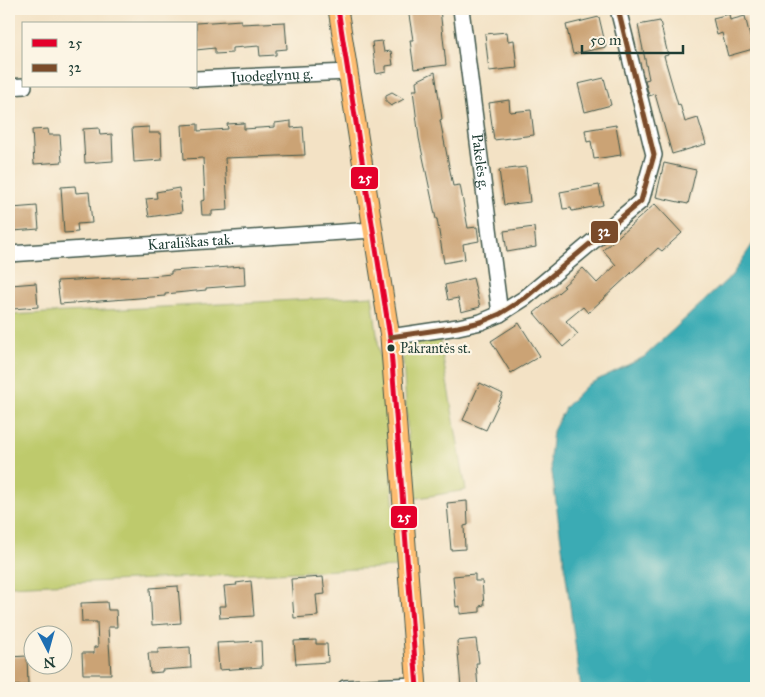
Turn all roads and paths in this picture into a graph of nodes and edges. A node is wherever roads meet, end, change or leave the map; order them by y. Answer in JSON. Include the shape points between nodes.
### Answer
{"nodes":[{"id":1,"x":338,"y":9,"type":"edge"},
{"id":2,"x":461,"y":9,"type":"edge"},
{"id":3,"x":618,"y":9,"type":"edge"},
{"id":4,"x":348,"y":72,"type":"junction"},
{"id":5,"x":198,"y":79,"type":"edge"},
{"id":6,"x":22,"y":86,"type":"edge"},
{"id":7,"x":9,"y":87,"type":"edge"},
{"id":8,"x":373,"y":230,"type":"junction"},
{"id":9,"x":9,"y":254,"type":"edge"},
{"id":10,"x":500,"y":314,"type":"junction"},
{"id":11,"x":390,"y":338,"type":"junction"},
{"id":12,"x":416,"y":686,"type":"edge"},
{"id":13,"x":345,"y":688,"type":"edge"}],
"edges":[{"from":1,"to":4,"type":"main road"},
{"from":2,"to":10,"type":"street","name":"Pakelės g."},
{"from":3,"to":10,"type":"street","via":[[654,155],[641,201],[525,298]]},
{"from":4,"to":5,"type":"street","name":"Juodeglynų g."},
{"from":4,"to":8,"type":"main road"},
{"from":6,"to":7,"type":"street"},
{"from":8,"to":9,"type":"street","name":"Karališkas tak."},
{"from":8,"to":11,"type":"main road"},
{"from":10,"to":11,"type":"street","via":[[481,322]]},
{"from":11,"to":12,"type":"main road"},
{"from":12,"to":13,"type":"street"}]}
